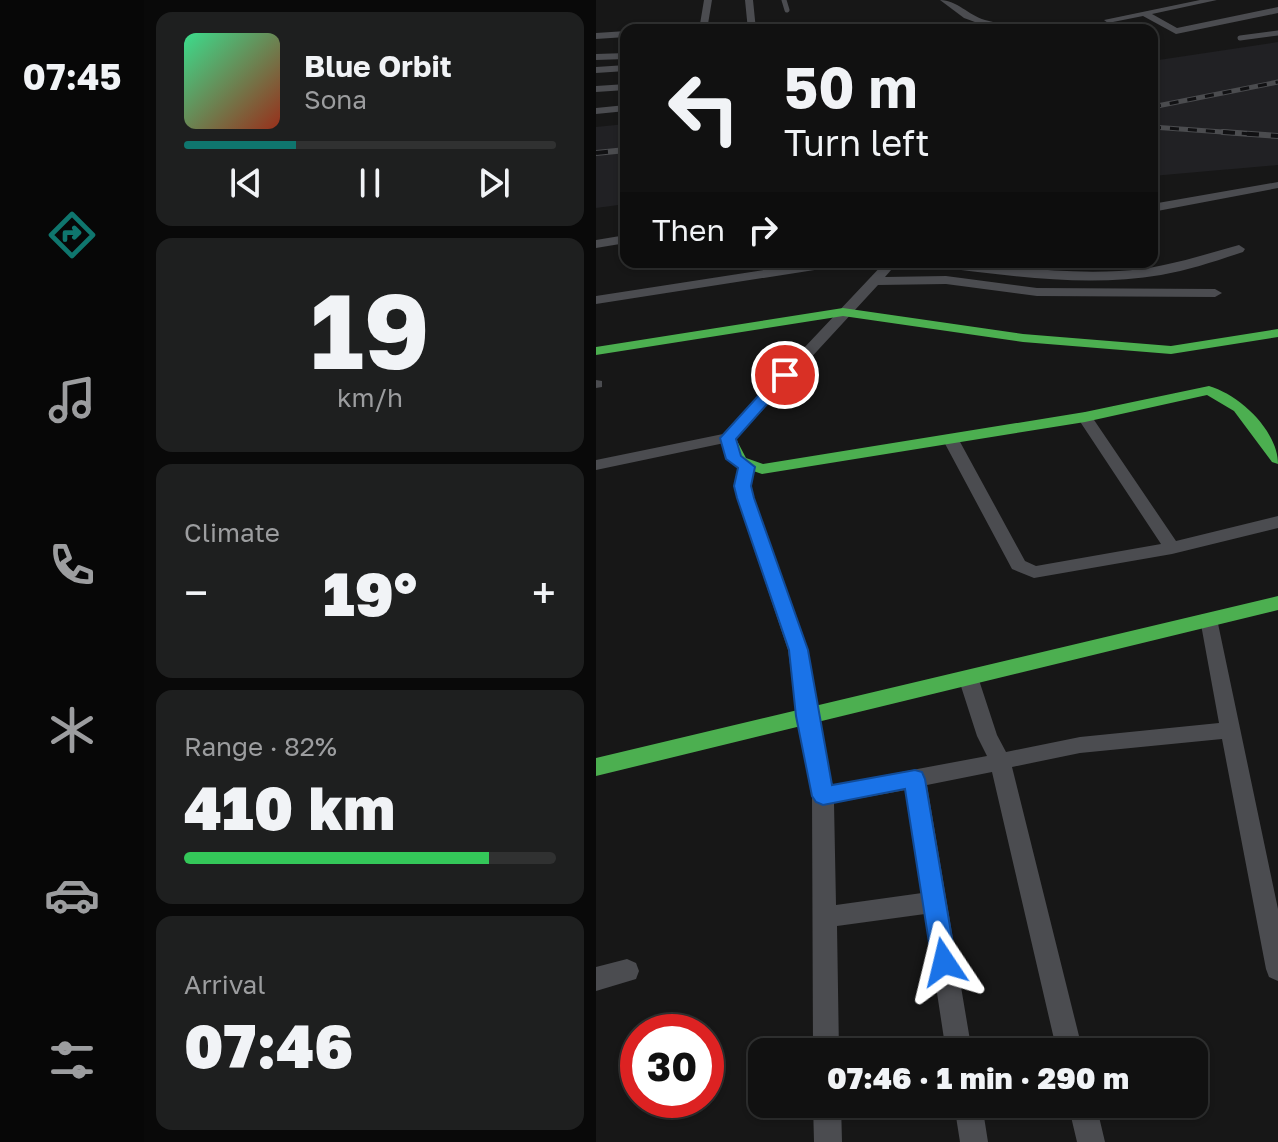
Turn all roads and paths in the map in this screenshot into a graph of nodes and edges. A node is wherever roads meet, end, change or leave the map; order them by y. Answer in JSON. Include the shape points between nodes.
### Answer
{"nodes":[{"id":1,"x":708,"y":0,"type":"edge"},
{"id":2,"x":749,"y":0,"type":"edge"},
{"id":3,"x":784,"y":0,"type":"edge"},
{"id":4,"x":844,"y":0,"type":"edge"},
{"id":5,"x":859,"y":0,"type":"edge"},
{"id":6,"x":944,"y":0,"type":"edge"},
{"id":7,"x":1213,"y":0,"type":"edge"},
{"id":8,"x":787,"y":10,"type":"dead end"},
{"id":9,"x":1278,"y":10,"type":"edge"},
{"id":10,"x":1144,"y":13,"type":"junction"},
{"id":11,"x":1108,"y":20,"type":"dead end"},
{"id":12,"x":704,"y":24,"type":"edge"},
{"id":13,"x":751,"y":24,"type":"edge"},
{"id":14,"x":1000,"y":24,"type":"edge"},
{"id":15,"x":1278,"y":33,"type":"edge"},
{"id":16,"x":620,"y":34,"type":"edge"},
{"id":17,"x":596,"y":36,"type":"edge"},
{"id":18,"x":1240,"y":38,"type":"dead end"},
{"id":19,"x":620,"y":56,"type":"edge"},
{"id":20,"x":600,"y":57,"type":"edge"},
{"id":21,"x":620,"y":69,"type":"edge"},
{"id":22,"x":598,"y":73,"type":"edge"},
{"id":23,"x":620,"y":76,"type":"edge"},
{"id":24,"x":620,"y":87,"type":"edge"},
{"id":25,"x":596,"y":89,"type":"edge"},
{"id":26,"x":620,"y":109,"type":"edge"},
{"id":27,"x":596,"y":111,"type":"edge"},
{"id":28,"x":1278,"y":185,"type":"edge"},
{"id":29,"x":1158,"y":207,"type":"edge"},
{"id":30,"x":620,"y":240,"type":"edge"},
{"id":31,"x":596,"y":244,"type":"edge"},
{"id":32,"x":1239,"y":249,"type":"dead end"},
{"id":33,"x":801,"y":268,"type":"edge"},
{"id":34,"x":976,"y":268,"type":"edge"},
{"id":35,"x":882,"y":271,"type":"edge"},
{"id":36,"x":1215,"y":293,"type":"dead end"},
{"id":37,"x":596,"y":300,"type":"edge"},
{"id":38,"x":843,"y":312,"type":"junction"},
{"id":39,"x":1278,"y":333,"type":"edge"},
{"id":40,"x":596,"y":351,"type":"edge"},
{"id":41,"x":1085,"y":417,"type":"junction"},
{"id":42,"x":728,"y":438,"type":"junction"},
{"id":43,"x":951,"y":440,"type":"junction"},
{"id":44,"x":1278,"y":459,"type":"edge"},
{"id":45,"x":596,"y":465,"type":"edge"},
{"id":46,"x":747,"y":467,"type":"junction"},
{"id":47,"x":1278,"y":522,"type":"edge"},
{"id":48,"x":1172,"y":548,"type":"junction"},
{"id":49,"x":1278,"y":603,"type":"edge"},
{"id":50,"x":1209,"y":619,"type":"junction"},
{"id":51,"x":968,"y":677,"type":"junction"},
{"id":52,"x":807,"y":716,"type":"junction"},
{"id":53,"x":1231,"y":730,"type":"junction"},
{"id":54,"x":1000,"y":760,"type":"junction"},
{"id":55,"x":596,"y":767,"type":"edge"},
{"id":56,"x":915,"y":779,"type":"junction"},
{"id":57,"x":823,"y":796,"type":"junction"},
{"id":58,"x":934,"y":902,"type":"junction"},
{"id":59,"x":824,"y":917,"type":"junction"},
{"id":60,"x":1278,"y":969,"type":"edge"},
{"id":61,"x":627,"y":971,"type":"dead end"},
{"id":62,"x":596,"y":979,"type":"edge"},
{"id":63,"x":826,"y":1038,"type":"edge"},
{"id":64,"x":957,"y":1038,"type":"edge"},
{"id":65,"x":1067,"y":1038,"type":"edge"},
{"id":66,"x":827,"y":1118,"type":"edge"},
{"id":67,"x":970,"y":1118,"type":"edge"},
{"id":68,"x":1085,"y":1118,"type":"edge"},
{"id":69,"x":828,"y":1142,"type":"edge"},
{"id":70,"x":974,"y":1142,"type":"edge"},
{"id":71,"x":1091,"y":1142,"type":"edge"}],
"edges":[{"from":1,"to":12,"type":"street"},
{"from":2,"to":13,"type":"street"},
{"from":3,"to":8,"type":"lane"},
{"from":4,"to":5,"type":"street"},
{"from":6,"to":14,"type":"street","via":[[972,18]]},
{"from":7,"to":10,"type":"street"},
{"from":9,"to":10,"type":"street","via":[[1178,31]]},
{"from":10,"to":11,"type":"street"},
{"from":15,"to":18,"type":"lane"},
{"from":16,"to":17,"type":"street"},
{"from":19,"to":20,"type":"street"},
{"from":20,"to":22,"type":"street"},
{"from":21,"to":22,"type":"street"},
{"from":22,"to":23,"type":"street"},
{"from":24,"to":25,"type":"street"},
{"from":26,"to":27,"type":"street"},
{"from":28,"to":29,"type":"street"},
{"from":30,"to":31,"type":"street"},
{"from":32,"to":34,"type":"street","via":[[1201,264],[1110,278],[1054,278]]},
{"from":33,"to":37,"type":"street"},
{"from":35,"to":36,"type":"street","via":[[1053,293]]},
{"from":35,"to":38,"type":"street"},
{"from":38,"to":39,"type":"street","via":[[996,335],[1171,350]]},
{"from":38,"to":40,"type":"street"},
{"from":38,"to":42,"type":"street"},
{"from":41,"to":43,"type":"street"},
{"from":41,"to":44,"type":"street","via":[[1193,391],[1221,393]]},
{"from":41,"to":48,"type":"street"},
{"from":42,"to":45,"type":"street"},
{"from":42,"to":46,"type":"street","via":[[735,459]]},
{"from":43,"to":46,"type":"street"},
{"from":43,"to":48,"type":"street","via":[[1018,565],[1034,572],[1053,571]]},
{"from":46,"to":52,"type":"street","via":[[745,498],[798,650]]},
{"from":47,"to":48,"type":"street"},
{"from":49,"to":50,"type":"street"},
{"from":50,"to":51,"type":"street"},
{"from":50,"to":53,"type":"street"},
{"from":51,"to":52,"type":"street"},
{"from":51,"to":54,"type":"street"},
{"from":52,"to":55,"type":"street"},
{"from":52,"to":57,"type":"street"},
{"from":53,"to":54,"type":"street","via":[[1139,737]]},
{"from":53,"to":60,"type":"street"},
{"from":54,"to":56,"type":"street"},
{"from":54,"to":65,"type":"street"},
{"from":56,"to":57,"type":"street"},
{"from":56,"to":58,"type":"street"},
{"from":57,"to":59,"type":"street"},
{"from":58,"to":59,"type":"street"},
{"from":58,"to":64,"type":"street"},
{"from":59,"to":63,"type":"street"},
{"from":61,"to":62,"type":"street"},
{"from":66,"to":69,"type":"street"},
{"from":67,"to":70,"type":"street"},
{"from":68,"to":71,"type":"street"}]}
